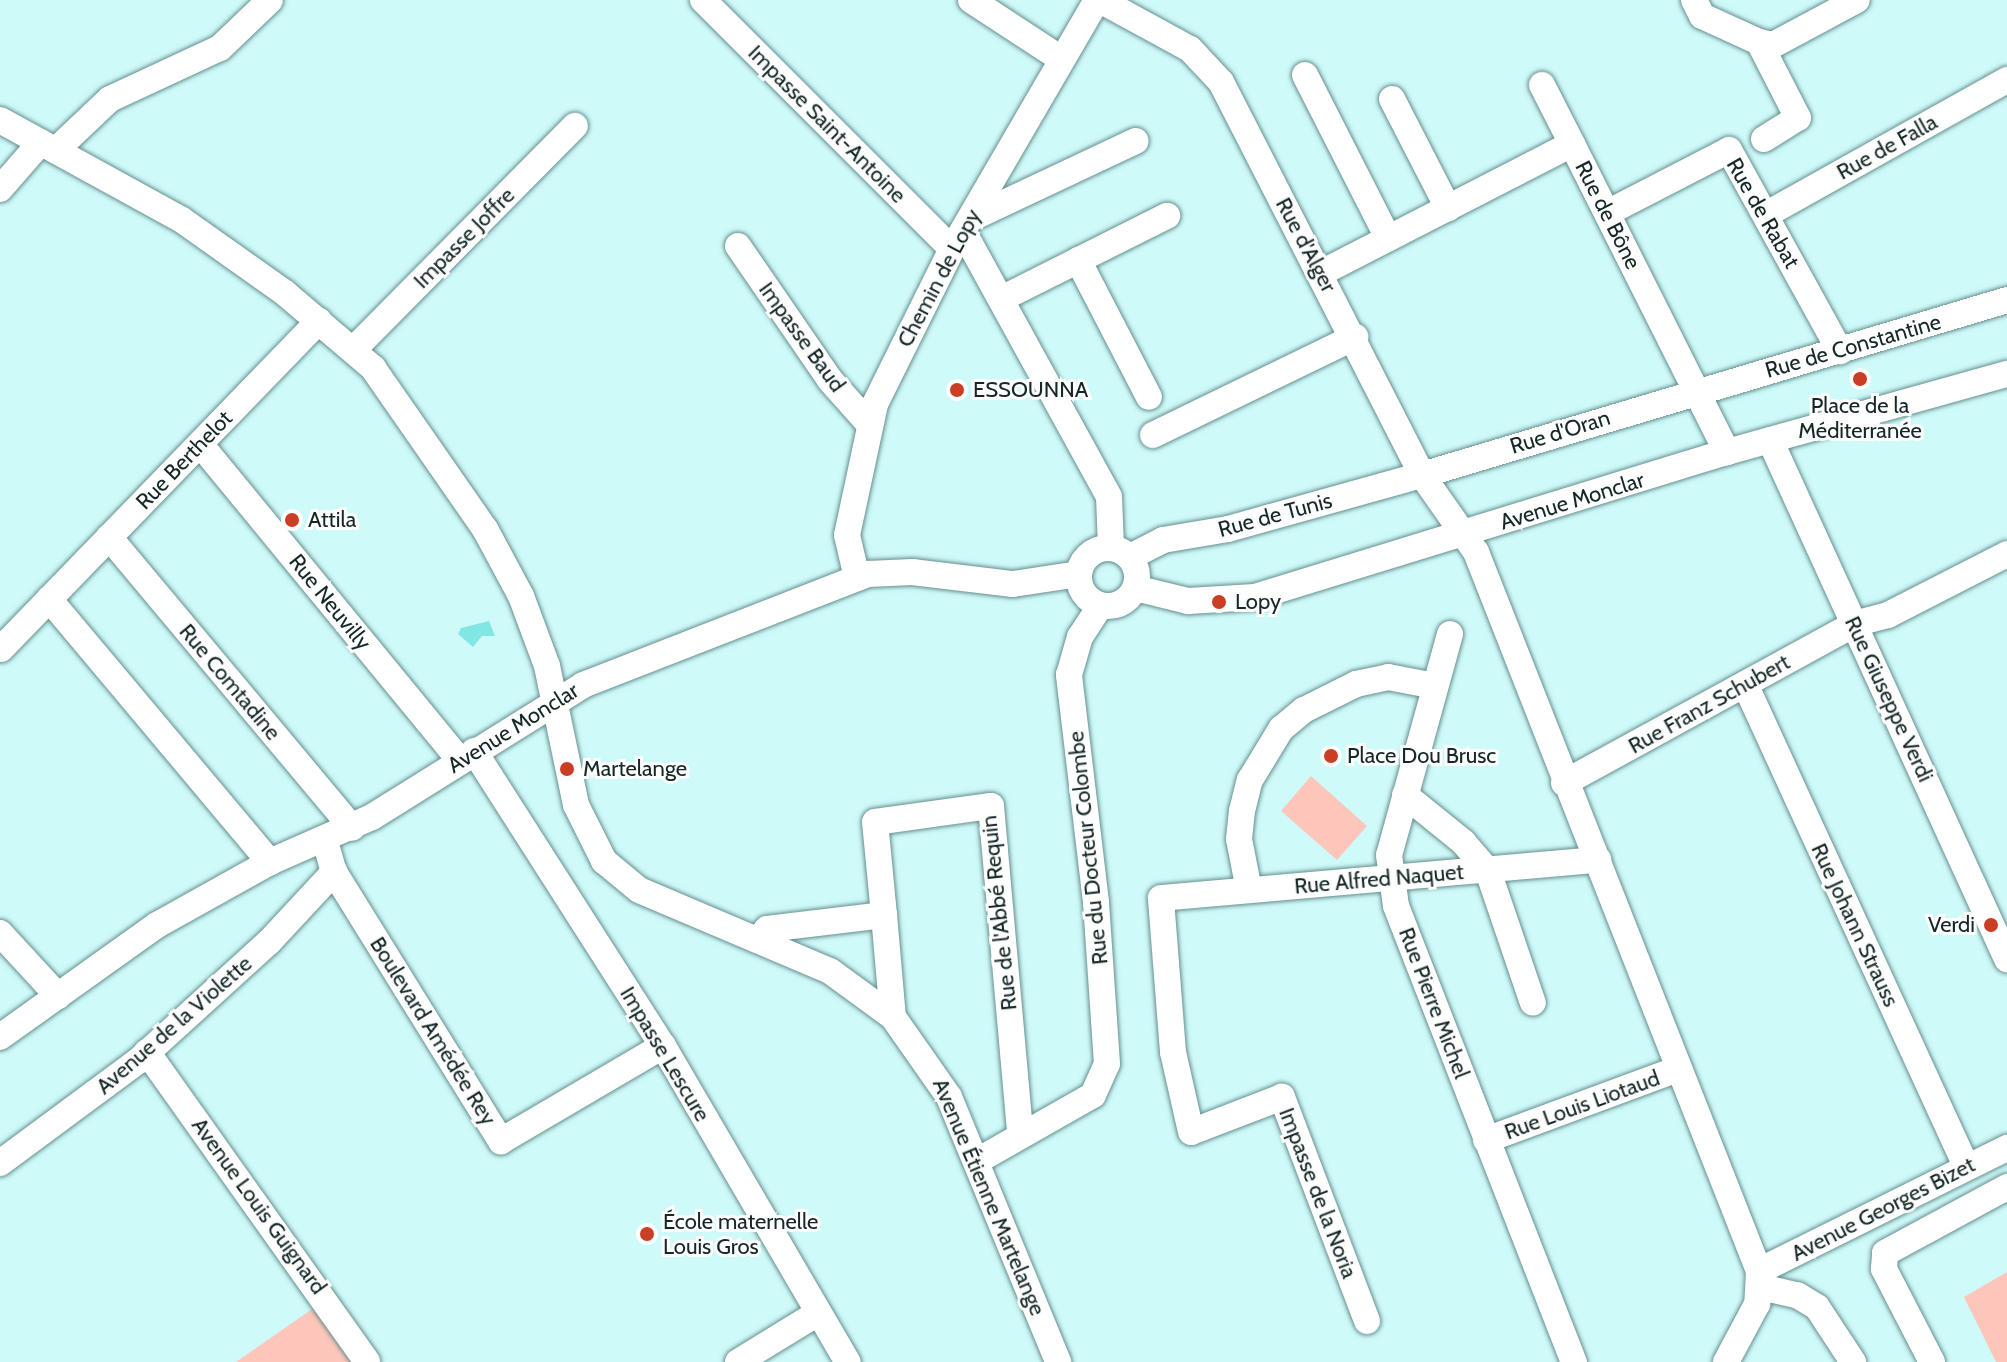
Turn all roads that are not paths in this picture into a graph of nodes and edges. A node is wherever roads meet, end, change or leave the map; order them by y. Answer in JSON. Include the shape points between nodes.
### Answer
{"nodes":[{"id":1,"x":270,"y":0,"type":"edge"},
{"id":2,"x":703,"y":0,"type":"edge"},
{"id":3,"x":971,"y":0,"type":"edge"},
{"id":4,"x":1099,"y":0,"type":"edge"},
{"id":5,"x":1694,"y":0,"type":"edge"},
{"id":6,"x":1857,"y":0,"type":"edge"},
{"id":7,"x":1759,"y":42,"type":"junction"},
{"id":8,"x":1061,"y":59,"type":"junction"},
{"id":9,"x":1305,"y":75,"type":"dead end"},
{"id":10,"x":2007,"y":80,"type":"edge"},
{"id":11,"x":1542,"y":85,"type":"dead end"},
{"id":12,"x":1392,"y":99,"type":"dead end"},
{"id":13,"x":0,"y":120,"type":"edge"},
{"id":14,"x":575,"y":126,"type":"dead end"},
{"id":15,"x":1764,"y":139,"type":"dead end"},
{"id":16,"x":1136,"y":141,"type":"dead end"},
{"id":17,"x":1572,"y":144,"type":"junction"},
{"id":18,"x":48,"y":146,"type":"junction"},
{"id":19,"x":0,"y":189,"type":"edge"},
{"id":20,"x":1448,"y":208,"type":"junction"},
{"id":21,"x":1607,"y":213,"type":"junction"},
{"id":22,"x":1767,"y":214,"type":"junction"},
{"id":23,"x":1167,"y":216,"type":"dead end"},
{"id":24,"x":962,"y":233,"type":"junction"},
{"id":25,"x":1388,"y":238,"type":"junction"},
{"id":26,"x":738,"y":246,"type":"dead end"},
{"id":27,"x":1078,"y":260,"type":"junction"},
{"id":28,"x":1321,"y":273,"type":"junction"},
{"id":29,"x":1001,"y":299,"type":"junction"},
{"id":30,"x":2007,"y":300,"type":"edge"},
{"id":31,"x":319,"y":321,"type":"junction"},
{"id":32,"x":1355,"y":337,"type":"junction"},
{"id":33,"x":354,"y":349,"type":"junction"},
{"id":34,"x":1840,"y":351,"type":"junction"},
{"id":35,"x":2007,"y":374,"type":"edge"},
{"id":36,"x":1699,"y":391,"type":"junction"},
{"id":37,"x":1149,"y":397,"type":"dead end"},
{"id":38,"x":870,"y":425,"type":"junction"},
{"id":39,"x":1153,"y":435,"type":"dead end"},
{"id":40,"x":1770,"y":440,"type":"junction"},
{"id":41,"x":200,"y":444,"type":"junction"},
{"id":42,"x":1727,"y":452,"type":"junction"},
{"id":43,"x":1422,"y":475,"type":"junction"},
{"id":44,"x":1466,"y":534,"type":"junction"},
{"id":45,"x":109,"y":537,"type":"junction"},
{"id":46,"x":1120,"y":552,"type":"junction"},
{"id":47,"x":2007,"y":554,"type":"edge"},
{"id":48,"x":1078,"y":574,"type":"junction"},
{"id":49,"x":857,"y":578,"type":"junction"},
{"id":50,"x":1135,"y":588,"type":"junction"},
{"id":51,"x":49,"y":599,"type":"junction"},
{"id":52,"x":1100,"y":606,"type":"junction"},
{"id":53,"x":1854,"y":624,"type":"junction"},
{"id":54,"x":1450,"y":634,"type":"dead end"},
{"id":55,"x":1,"y":649,"type":"edge"},
{"id":56,"x":1745,"y":684,"type":"junction"},
{"id":57,"x":1435,"y":686,"type":"junction"},
{"id":58,"x":553,"y":701,"type":"junction"},
{"id":59,"x":467,"y":755,"type":"junction"},
{"id":60,"x":1564,"y":783,"type":"junction"},
{"id":61,"x":1405,"y":795,"type":"junction"},
{"id":62,"x":352,"y":828,"type":"junction"},
{"id":63,"x":325,"y":841,"type":"junction"},
{"id":64,"x":1598,"y":860,"type":"junction"},
{"id":65,"x":270,"y":862,"type":"junction"},
{"id":66,"x":1488,"y":871,"type":"junction"},
{"id":67,"x":334,"y":872,"type":"junction"},
{"id":68,"x":1392,"y":877,"type":"junction"},
{"id":69,"x":1249,"y":890,"type":"junction"},
{"id":70,"x":884,"y":915,"type":"junction"},
{"id":71,"x":0,"y":933,"type":"edge"},
{"id":72,"x":758,"y":940,"type":"junction"},
{"id":73,"x":2007,"y":959,"type":"edge"},
{"id":74,"x":58,"y":996,"type":"junction"},
{"id":75,"x":1533,"y":1003,"type":"dead end"},
{"id":76,"x":893,"y":1017,"type":"junction"},
{"id":77,"x":0,"y":1037,"type":"edge"},
{"id":78,"x":663,"y":1046,"type":"junction"},
{"id":79,"x":147,"y":1052,"type":"junction"},
{"id":80,"x":1173,"y":1052,"type":"joint"},
{"id":81,"x":1678,"y":1069,"type":"junction"},
{"id":82,"x":1020,"y":1134,"type":"junction"},
{"id":83,"x":1486,"y":1140,"type":"junction"},
{"id":84,"x":2007,"y":1148,"type":"edge"},
{"id":85,"x":977,"y":1161,"type":"junction"},
{"id":86,"x":0,"y":1163,"type":"edge"},
{"id":87,"x":1966,"y":1166,"type":"junction"},
{"id":88,"x":2007,"y":1187,"type":"edge"},
{"id":89,"x":1760,"y":1279,"type":"junction"},
{"id":90,"x":818,"y":1313,"type":"junction"},
{"id":91,"x":1367,"y":1321,"type":"dead end"},
{"id":92,"x":367,"y":1362,"type":"edge"},
{"id":93,"x":738,"y":1362,"type":"edge"},
{"id":94,"x":848,"y":1362,"type":"edge"},
{"id":95,"x":1058,"y":1362,"type":"edge"},
{"id":96,"x":1574,"y":1362,"type":"edge"},
{"id":97,"x":1726,"y":1362,"type":"edge"},
{"id":98,"x":1853,"y":1362,"type":"edge"},
{"id":99,"x":1932,"y":1362,"type":"edge"}],
"edges":[{"from":1,"to":18,"type":"street","via":[[220,48],[110,99]]},
{"from":2,"to":24,"type":"street","name":"Impasse Saint-Antoine"},
{"from":3,"to":8,"type":"street"},
{"from":4,"to":8,"type":"street","name":"Chemin de Lopy"},
{"from":4,"to":28,"type":"street","name":"Rue d'Alger","via":[[1190,49],[1221,82]]},
{"from":5,"to":7,"type":"street","via":[[1702,16]]},
{"from":6,"to":7,"type":"street","via":[[1773,45]]},
{"from":7,"to":15,"type":"street","via":[[1798,118]]},
{"from":8,"to":24,"type":"street","name":"Chemin de Lopy"},
{"from":9,"to":25,"type":"street"},
{"from":10,"to":22,"type":"street","name":"Rue de Falla"},
{"from":11,"to":17,"type":"street"},
{"from":12,"to":20,"type":"street"},
{"from":13,"to":18,"type":"street","name":"Avenue Étienne Martelange"},
{"from":14,"to":33,"type":"street","name":"Impasse Joffre"},
{"from":16,"to":24,"type":"street"},
{"from":17,"to":20,"type":"street","name":"Rue de Bône"},
{"from":17,"to":21,"type":"street","name":"Rue de Bône"},
{"from":18,"to":19,"type":"street"},
{"from":18,"to":31,"type":"street","name":"Avenue Étienne Martelange","via":[[182,220]]},
{"from":20,"to":25,"type":"street","name":"Rue de Bône"},
{"from":21,"to":22,"type":"street","name":"Rue de Rabat","via":[[1729,150]]},
{"from":21,"to":36,"type":"street","name":"Rue de Bône"},
{"from":22,"to":34,"type":"street","name":"Rue de Rabat"},
{"from":23,"to":27,"type":"street"},
{"from":24,"to":29,"type":"street"},
{"from":24,"to":38,"type":"street","name":"Chemin de Lopy","via":[[875,404]]},
{"from":25,"to":28,"type":"street","name":"Rue de Bône"},
{"from":26,"to":38,"type":"street","name":"Impasse Baud","via":[[830,380]]},
{"from":27,"to":29,"type":"street"},
{"from":27,"to":37,"type":"street"},
{"from":28,"to":32,"type":"street","name":"Rue d'Alger"},
{"from":29,"to":46,"type":"street","via":[[1109,497]]},
{"from":30,"to":34,"type":"street","name":"Rue de Constantine"},
{"from":31,"to":33,"type":"street","name":"Avenue Étienne Martelange"},
{"from":31,"to":41,"type":"street","name":"Rue Berthelot"},
{"from":32,"to":39,"type":"street"},
{"from":32,"to":43,"type":"street","name":"Rue d'Alger"},
{"from":33,"to":58,"type":"street","name":"Avenue Étienne Martelange","via":[[393,392],[485,529],[527,613]]},
{"from":34,"to":36,"type":"street","name":"Rue de Constantine"},
{"from":35,"to":40,"type":"street","name":"Avenue Monclar"},
{"from":36,"to":42,"type":"street","name":"Rue de Bône"},
{"from":36,"to":43,"type":"street","name":"Rue d'Oran"},
{"from":38,"to":49,"type":"street","name":"Chemin de Lopy","via":[[847,535]]},
{"from":40,"to":42,"type":"street","name":"Avenue Monclar"},
{"from":40,"to":53,"type":"street","name":"Rue Giuseppe Verdi"},
{"from":41,"to":45,"type":"street","name":"Rue Berthelot"},
{"from":41,"to":59,"type":"street","name":"Rue Neuvilly"},
{"from":42,"to":44,"type":"street","name":"Avenue Monclar"},
{"from":43,"to":44,"type":"street","name":"Rue d'Alger"},
{"from":43,"to":46,"type":"street","name":"Rue de Tunis","via":[[1228,529]]},
{"from":44,"to":50,"type":"street","name":"Avenue Monclar","via":[[1255,597],[1188,601]]},
{"from":44,"to":60,"type":"street","name":"Rue d'Alger"},
{"from":45,"to":51,"type":"street","name":"Rue Berthelot"},
{"from":45,"to":62,"type":"street","name":"Rue Comtadine"},
{"from":46,"to":48,"type":"street","via":[[1095,549],[1083,559]]},
{"from":46,"to":50,"type":"street","via":[[1135,566]]},
{"from":47,"to":53,"type":"street","name":"Rue Franz Schubert","via":[[1888,615]]},
{"from":48,"to":49,"type":"street","name":"Avenue Monclar","via":[[1013,584],[887,571]]},
{"from":48,"to":52,"type":"street","via":[[1080,588]]},
{"from":49,"to":58,"type":"street","name":"Avenue Monclar","via":[[626,666]]},
{"from":50,"to":52,"type":"street","via":[[1121,603]]},
{"from":51,"to":55,"type":"street","name":"Rue Berthelot"},
{"from":51,"to":65,"type":"street"},
{"from":52,"to":82,"type":"street","name":"Rue du Docteur Colombe","via":[[1080,637],[1069,675],[1096,902],[1107,1064],[1093,1095]]},
{"from":53,"to":56,"type":"street","name":"Rue Franz Schubert"},
{"from":53,"to":73,"type":"street","name":"Rue Giuseppe Verdi"},
{"from":54,"to":57,"type":"street","name":"Rue Pierre Michel"},
{"from":56,"to":60,"type":"street","name":"Rue Franz Schubert"},
{"from":56,"to":87,"type":"street","name":"Rue Johann Strauss"},
{"from":57,"to":61,"type":"street","name":"Rue Pierre Michel"},
{"from":57,"to":69,"type":"street","via":[[1388,677],[1356,684],[1304,710],[1281,729],[1250,780],[1242,811],[1239,839]]},
{"from":58,"to":59,"type":"street","name":"Avenue Monclar"},
{"from":58,"to":72,"type":"street","name":"Avenue Étienne Martelange","via":[[576,805],[604,861],[639,890]]},
{"from":59,"to":62,"type":"street","name":"Avenue Monclar"},
{"from":59,"to":78,"type":"street","name":"Impasse Lescure"},
{"from":60,"to":64,"type":"street","name":"Rue d'Alger"},
{"from":61,"to":66,"type":"street","via":[[1463,842]]},
{"from":61,"to":68,"type":"street","name":"Rue Pierre Michel","via":[[1389,855]]},
{"from":62,"to":63,"type":"street","name":"Avenue Monclar"},
{"from":63,"to":65,"type":"street","name":"Avenue Monclar"},
{"from":63,"to":67,"type":"street","name":"Boulevard Amédée Rey"},
{"from":64,"to":66,"type":"street","name":"Rue Alfred Naquet"},
{"from":64,"to":81,"type":"street","name":"Rue d'Alger"},
{"from":65,"to":74,"type":"street","name":"Avenue Monclar","via":[[157,925]]},
{"from":66,"to":68,"type":"street","name":"Rue Alfred Naquet"},
{"from":66,"to":75,"type":"street"},
{"from":67,"to":78,"type":"street","name":"Boulevard Amédée Rey","via":[[501,1141]]},
{"from":67,"to":79,"type":"street","name":"Avenue de la Violette","via":[[269,942]]},
{"from":68,"to":69,"type":"street","name":"Rue Alfred Naquet"},
{"from":68,"to":83,"type":"street","name":"Rue Pierre Michel","via":[[1396,906]]},
{"from":69,"to":80,"type":"street","name":"Rue Alfred Naquet","via":[[1161,898]]},
{"from":70,"to":72,"type":"street","via":[[767,929]]},
{"from":70,"to":76,"type":"street"},
{"from":70,"to":82,"type":"street","name":"Rue de l'Abbé Requin","via":[[875,822],[991,806]]},
{"from":71,"to":74,"type":"street"},
{"from":72,"to":76,"type":"street","name":"Avenue Étienne Martelange","via":[[830,971]]},
{"from":74,"to":77,"type":"street","name":"Avenue Monclar"},
{"from":76,"to":85,"type":"street","name":"Avenue Étienne Martelange","via":[[933,1068]]},
{"from":78,"to":90,"type":"street","name":"Impasse Lescure"},
{"from":79,"to":86,"type":"street","name":"Avenue de la Violette"},
{"from":79,"to":92,"type":"street","name":"Avenue Louis Guignard"},
{"from":80,"to":91,"type":"street","name":"Impasse de la Noria","via":[[1191,1132],[1282,1097]]},
{"from":81,"to":83,"type":"street","name":"Rue Louis Liotaud"},
{"from":81,"to":89,"type":"street","name":"Rue d'Alger"},
{"from":82,"to":85,"type":"street"},
{"from":83,"to":96,"type":"street","name":"Rue Pierre Michel"},
{"from":84,"to":87,"type":"street","name":"Avenue Georges Bizet"},
{"from":85,"to":95,"type":"street","name":"Avenue Étienne Martelange"},
{"from":87,"to":89,"type":"street","name":"Avenue Georges Bizet"},
{"from":88,"to":99,"type":"street","via":[[1885,1253],[1884,1269]]},
{"from":89,"to":97,"type":"street"},
{"from":89,"to":98,"type":"street","via":[[1817,1307]]},
{"from":90,"to":93,"type":"street"},
{"from":90,"to":94,"type":"street","name":"Impasse Lescure"}]}
